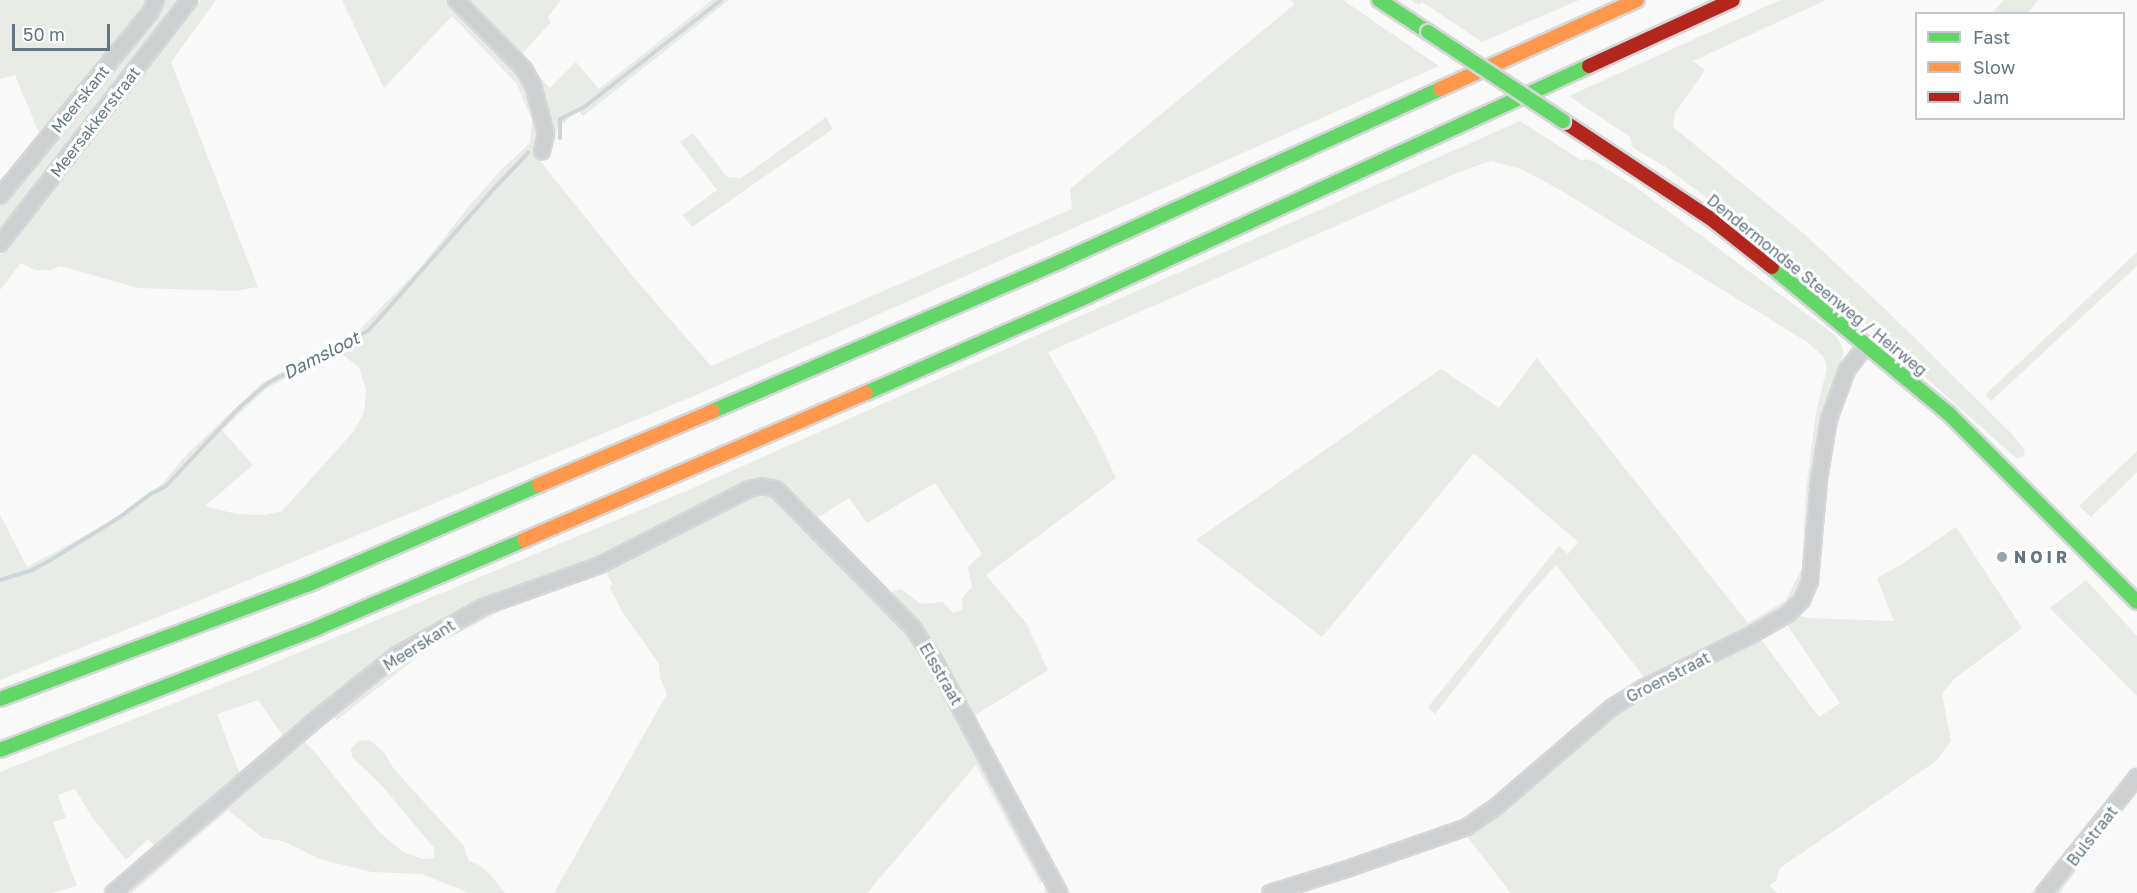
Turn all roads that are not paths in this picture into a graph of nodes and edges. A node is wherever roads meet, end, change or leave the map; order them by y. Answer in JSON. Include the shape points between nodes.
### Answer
{"nodes":[{"id":1,"x":156,"y":0,"type":"edge"},
{"id":2,"x":189,"y":0,"type":"edge"},
{"id":3,"x":456,"y":0,"type":"edge"},
{"id":4,"x":1379,"y":0,"type":"edge"},
{"id":5,"x":1637,"y":0,"type":"edge"},
{"id":6,"x":1733,"y":0,"type":"edge"},
{"id":7,"x":542,"y":152,"type":"dead end"},
{"id":8,"x":0,"y":196,"type":"edge"},
{"id":9,"x":0,"y":244,"type":"edge"},
{"id":10,"x":1867,"y":344,"type":"junction"},
{"id":11,"x":776,"y":489,"type":"joint"},
{"id":12,"x":2137,"y":602,"type":"edge"},
{"id":13,"x":0,"y":699,"type":"edge"},
{"id":14,"x":0,"y":750,"type":"edge"},
{"id":15,"x":2137,"y":777,"type":"edge"},
{"id":16,"x":113,"y":893,"type":"edge"},
{"id":17,"x":1059,"y":893,"type":"edge"},
{"id":18,"x":1270,"y":893,"type":"edge"},
{"id":19,"x":2044,"y":893,"type":"edge"}],
"edges":[{"from":1,"to":8,"type":"street","name":"Meerskant","via":[[150,13]]},
{"from":2,"to":9,"type":"street","name":"Meersakkerstraat"},
{"from":3,"to":7,"type":"street","via":[[524,69],[533,85],[546,134]]},
{"from":4,"to":10,"type":"main road","name":"Dendermondse Steenweg / Heirweg","bridge":true,"via":[[1714,221]]},
{"from":5,"to":13,"type":"main road","via":[[1061,261],[307,585]]},
{"from":6,"to":14,"type":"main road","via":[[1099,291],[707,463],[317,628]]},
{"from":10,"to":12,"type":"main road","name":"Dendermondse Steenweg / Heirweg","via":[[1948,413]]},
{"from":10,"to":18,"type":"street","name":"Groenstraat","via":[[1847,370],[1829,419],[1810,581],[1802,600],[1788,614],[1611,708],[1467,827]]},
{"from":11,"to":16,"type":"street","name":"Meerskant","via":[[750,489],[600,565],[483,607],[397,655]]},
{"from":11,"to":17,"type":"street","name":"Elsstraat","via":[[913,628],[937,665]]},
{"from":15,"to":19,"type":"street","name":"Bulstraat"}]}
